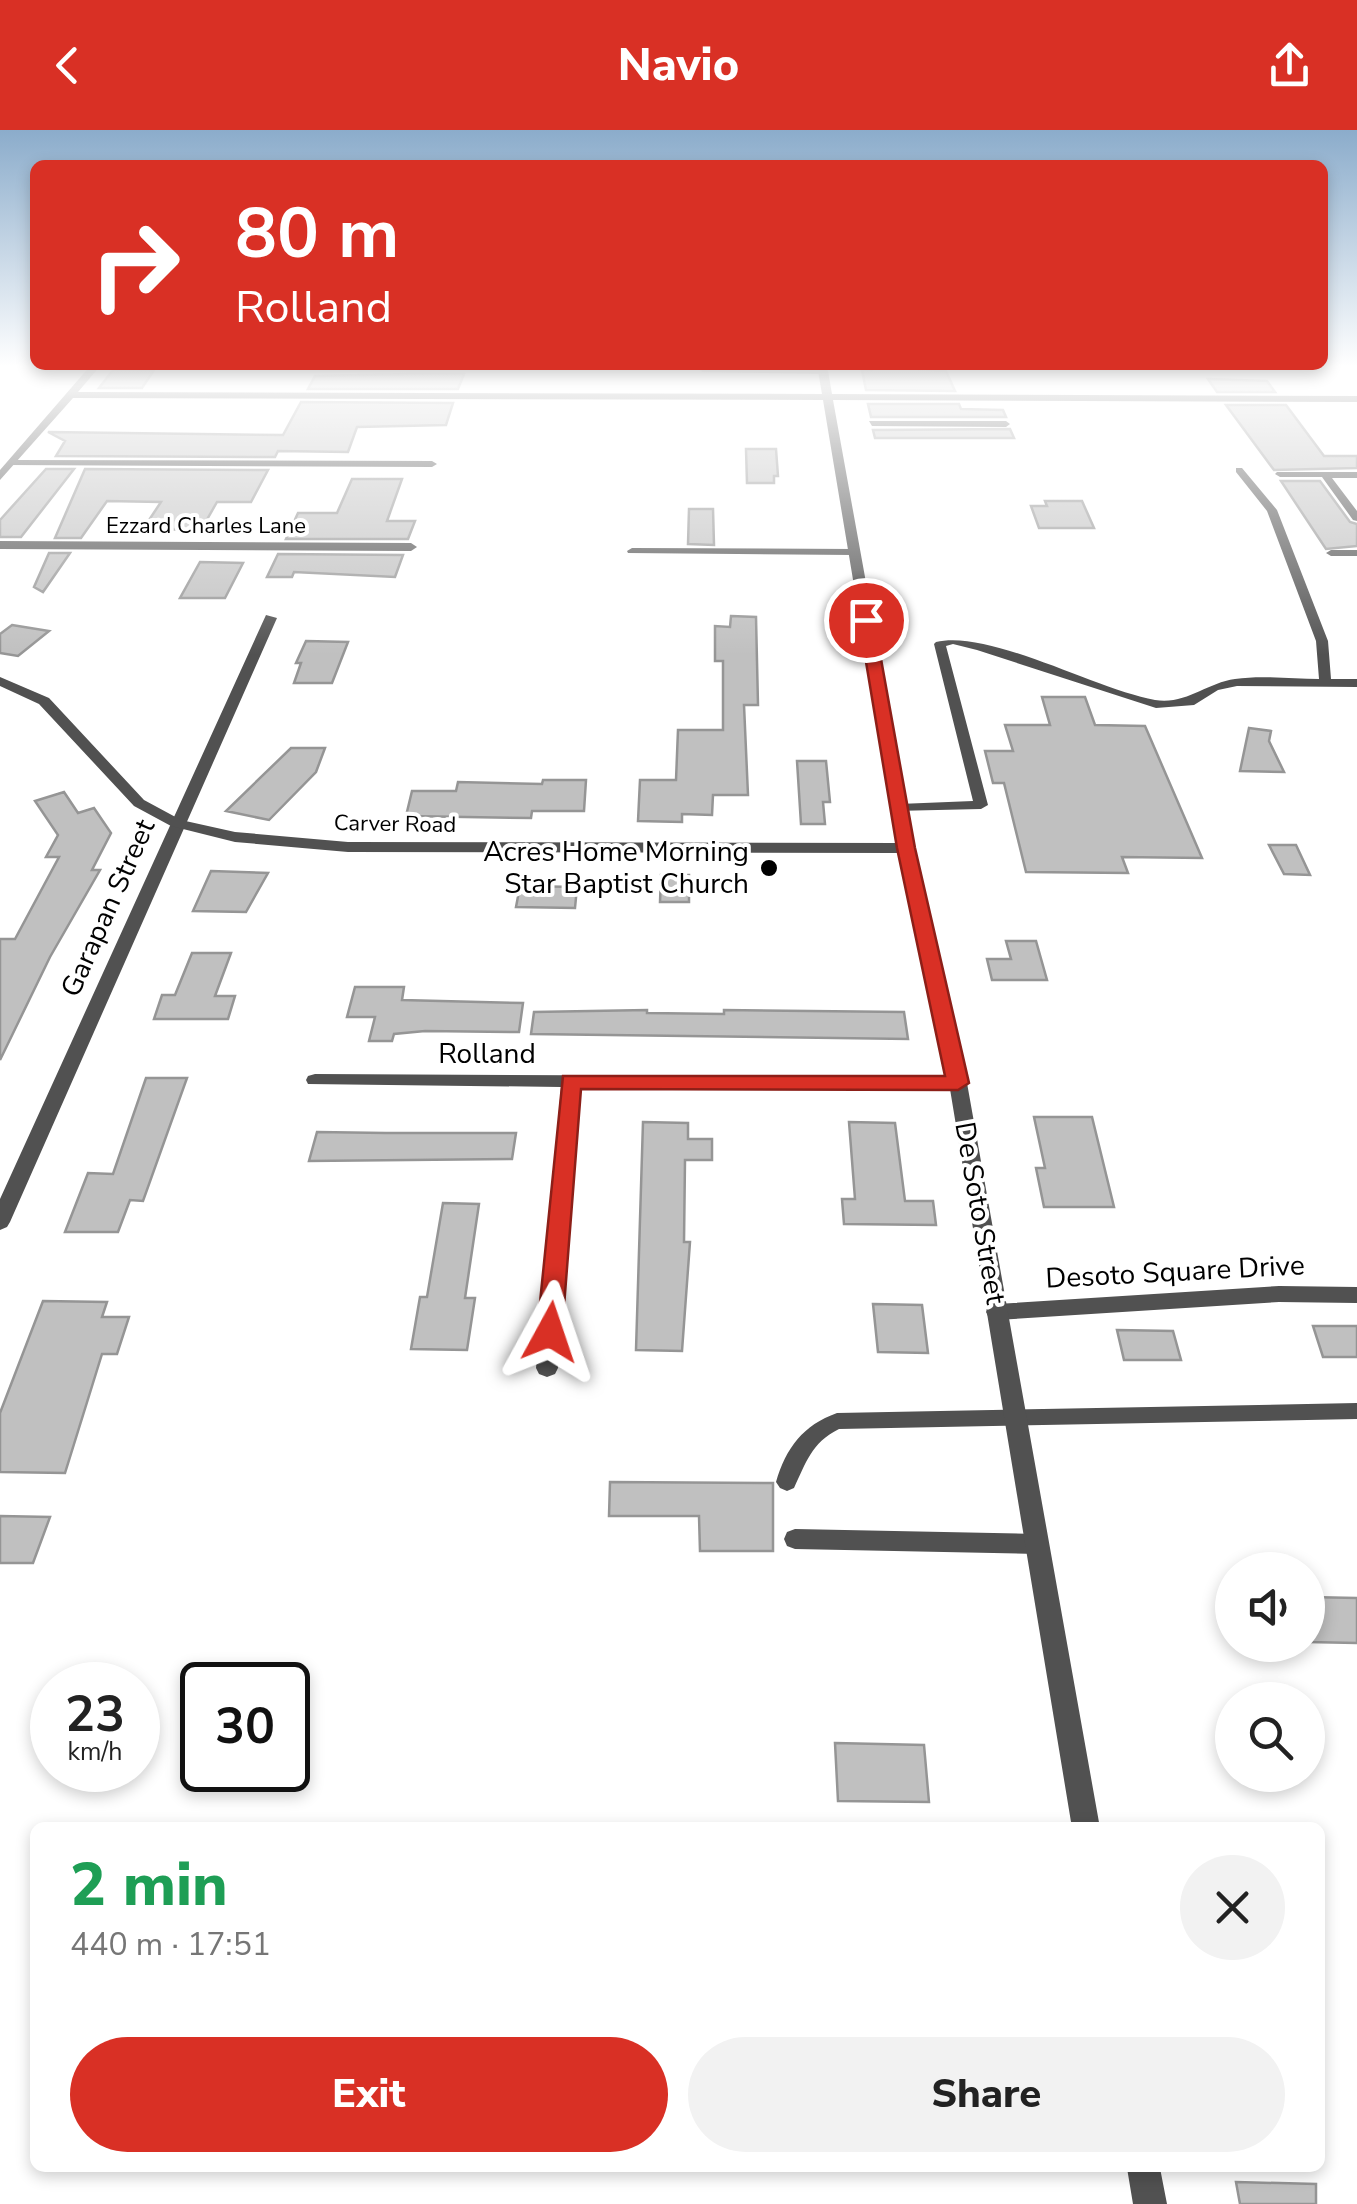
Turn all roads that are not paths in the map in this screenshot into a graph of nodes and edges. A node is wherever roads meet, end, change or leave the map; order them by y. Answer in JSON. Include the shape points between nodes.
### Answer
{"nodes":[{"id":1,"x":839,"y":461,"type":"edge"},
{"id":2,"x":6,"y":462,"type":"edge"},
{"id":3,"x":432,"y":464,"type":"dead end"},
{"id":4,"x":1239,"y":470,"type":"dead end"},
{"id":5,"x":1280,"y":474,"type":"dead end"},
{"id":6,"x":1325,"y":474,"type":"junction"},
{"id":7,"x":1357,"y":475,"type":"edge"},
{"id":8,"x":0,"y":477,"type":"edge"},
{"id":9,"x":1357,"y":518,"type":"edge"},
{"id":10,"x":0,"y":544,"type":"edge"},
{"id":11,"x":411,"y":547,"type":"dead end"},
{"id":12,"x":632,"y":551,"type":"dead end"},
{"id":13,"x":854,"y":552,"type":"junction"},
{"id":14,"x":1332,"y":553,"type":"dead end"},
{"id":15,"x":1357,"y":553,"type":"edge"},
{"id":16,"x":271,"y":618,"type":"dead end"},
{"id":17,"x":0,"y":681,"type":"edge"},
{"id":18,"x":1326,"y":682,"type":"junction"},
{"id":19,"x":1357,"y":682,"type":"edge"},
{"id":20,"x":899,"y":808,"type":"junction"},
{"id":21,"x":176,"y":823,"type":"junction"},
{"id":22,"x":906,"y":848,"type":"junction"},
{"id":23,"x":315,"y":1080,"type":"dead end"},
{"id":24,"x":571,"y":1082,"type":"junction"},
{"id":25,"x":958,"y":1083,"type":"junction"},
{"id":26,"x":0,"y":1222,"type":"edge"},
{"id":27,"x":1357,"y":1294,"type":"edge"},
{"id":28,"x":997,"y":1312,"type":"junction"},
{"id":29,"x":546,"y":1368,"type":"dead end"},
{"id":30,"x":1357,"y":1412,"type":"edge"},
{"id":31,"x":1015,"y":1416,"type":"junction"},
{"id":32,"x":786,"y":1482,"type":"dead end"},
{"id":33,"x":794,"y":1539,"type":"dead end"},
{"id":34,"x":1037,"y":1544,"type":"junction"},
{"id":35,"x":1085,"y":1822,"type":"edge"},
{"id":36,"x":1145,"y":2172,"type":"edge"},
{"id":37,"x":1150,"y":2204,"type":"edge"}],
"edges":[{"from":1,"to":13,"type":"street","name":"De Soto Street"},
{"from":2,"to":3,"type":"street"},
{"from":2,"to":8,"type":"street"},
{"from":4,"to":18,"type":"lane","via":[[1272,510],[1322,641]]},
{"from":5,"to":6,"type":"lane"},
{"from":6,"to":7,"type":"lane"},
{"from":6,"to":9,"type":"lane"},
{"from":10,"to":11,"type":"street","name":"Ezzard Charles Lane"},
{"from":12,"to":13,"type":"lane"},
{"from":13,"to":20,"type":"street","name":"De Soto Street"},
{"from":14,"to":15,"type":"lane"},
{"from":16,"to":21,"type":"street","name":"Garapan Street"},
{"from":17,"to":21,"type":"street","name":"Carver Road","via":[[44,701],[120,786]]},
{"from":18,"to":19,"type":"lane"},
{"from":18,"to":20,"type":"lane","via":[[1237,682],[1190,702],[1156,704],[980,647],[940,644],[982,805]]},
{"from":20,"to":22,"type":"street","name":"De Soto Street"},
{"from":21,"to":22,"type":"street","name":"Carver Road","via":[[235,837],[348,847]]},
{"from":21,"to":26,"type":"street","name":"Garapan Street"},
{"from":22,"to":25,"type":"street","name":"De Soto Street"},
{"from":23,"to":24,"type":"street","name":"Rolland"},
{"from":24,"to":25,"type":"street","name":"Rolland"},
{"from":24,"to":29,"type":"street"},
{"from":25,"to":28,"type":"street","name":"De Soto Street"},
{"from":27,"to":28,"type":"street","name":"Desoto Square Drive"},
{"from":28,"to":31,"type":"street","name":"De Soto Street"},
{"from":30,"to":31,"type":"lane"},
{"from":31,"to":32,"type":"lane","via":[[836,1421],[796,1452]]},
{"from":31,"to":34,"type":"street","name":"De Soto Street"},
{"from":33,"to":34,"type":"lane"},
{"from":34,"to":35,"type":"street","name":"De Soto Street"},
{"from":36,"to":37,"type":"street"}]}
